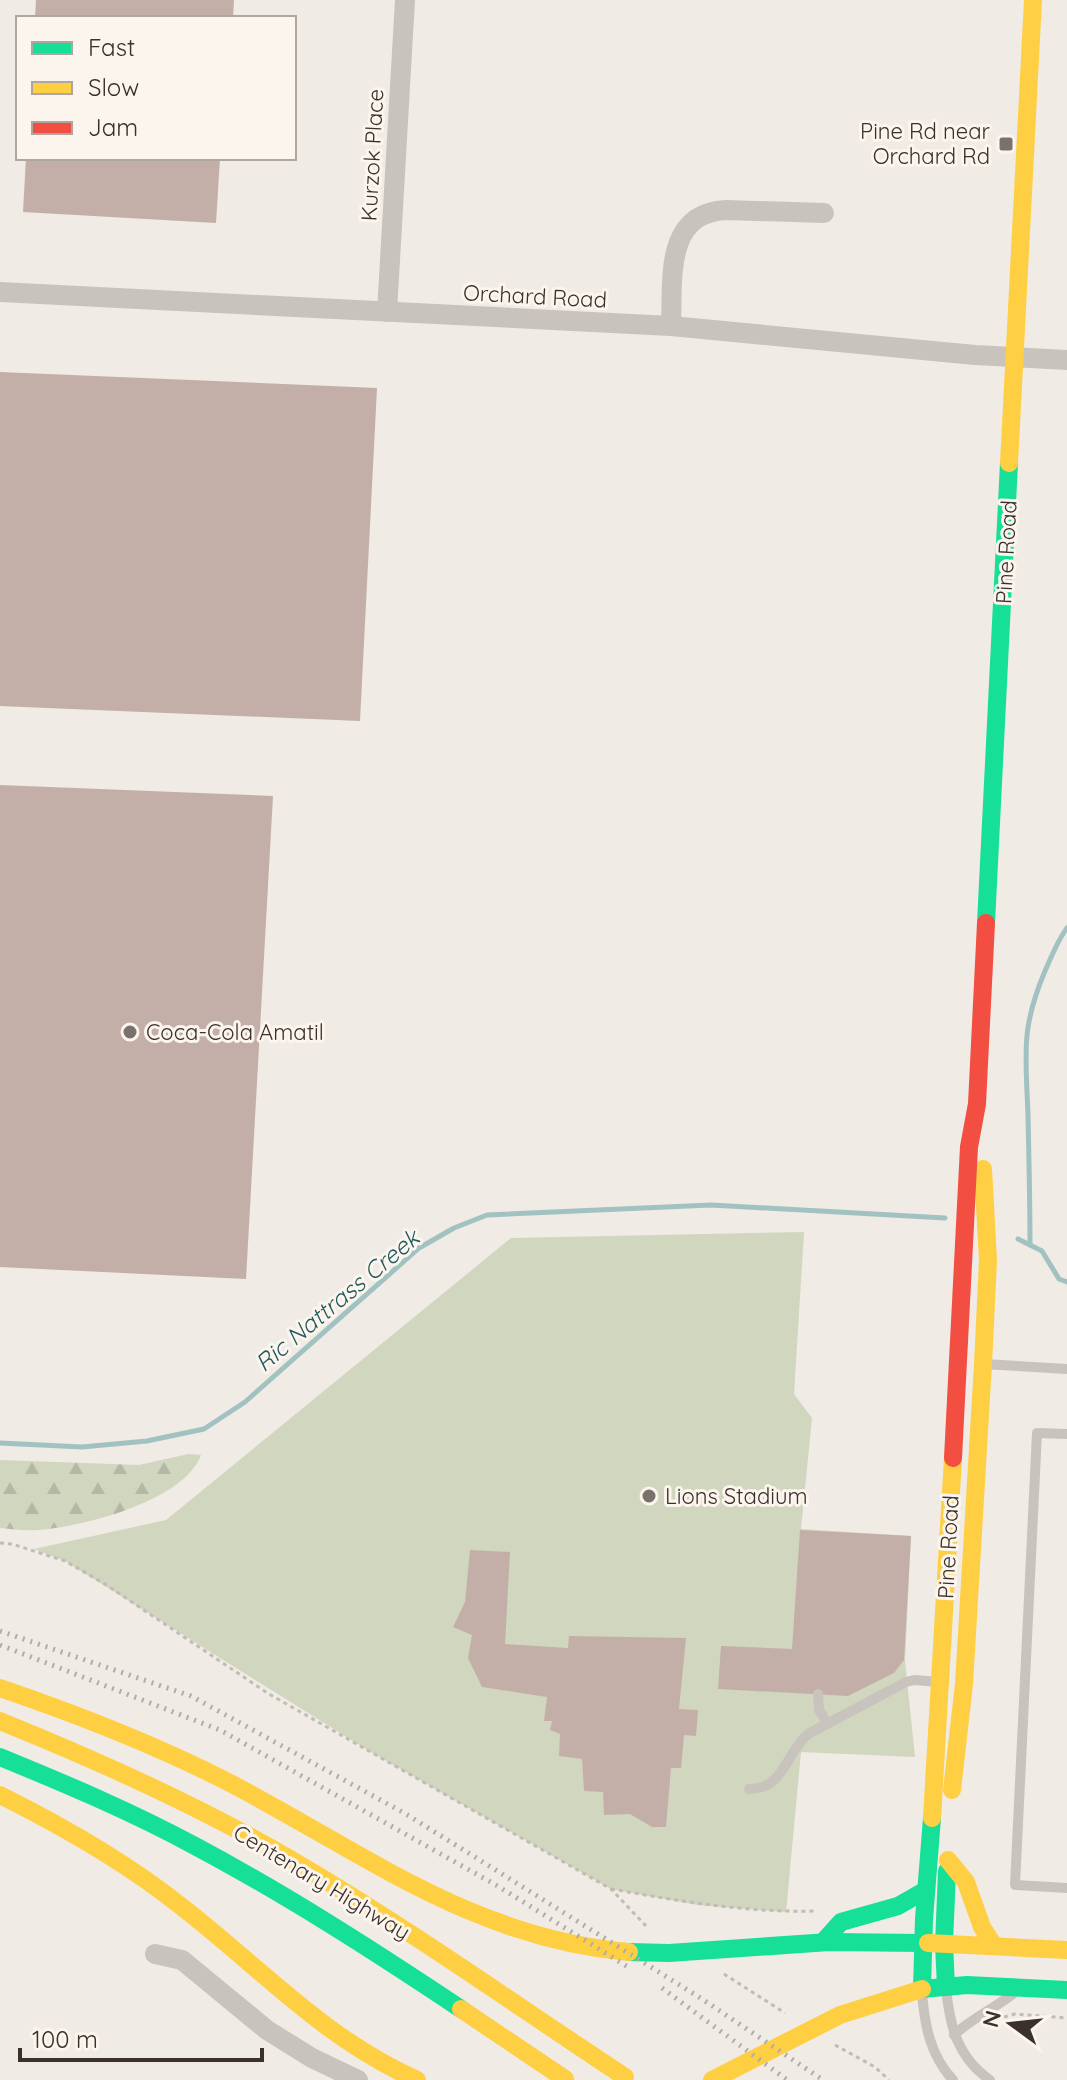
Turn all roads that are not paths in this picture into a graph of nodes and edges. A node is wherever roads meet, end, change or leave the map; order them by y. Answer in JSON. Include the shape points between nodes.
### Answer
{"nodes":[{"id":1,"x":405,"y":0,"type":"edge"},
{"id":2,"x":1033,"y":0,"type":"edge"},
{"id":3,"x":824,"y":213,"type":"dead end"},
{"id":4,"x":0,"y":292,"type":"edge"},
{"id":5,"x":387,"y":312,"type":"junction"},
{"id":6,"x":671,"y":326,"type":"junction"},
{"id":7,"x":1016,"y":358,"type":"junction"},
{"id":8,"x":1067,"y":360,"type":"edge"},
{"id":9,"x":977,"y":1104,"type":"junction"},
{"id":10,"x":957,"y":1363,"type":"junction"},
{"id":11,"x":983,"y":1364,"type":"junction"},
{"id":12,"x":1067,"y":1369,"type":"edge"},
{"id":13,"x":1067,"y":1434,"type":"edge"},
{"id":14,"x":941,"y":1682,"type":"junction"},
{"id":15,"x":964,"y":1684,"type":"junction"},
{"id":16,"x":0,"y":1688,"type":"edge"},
{"id":17,"x":818,"y":1694,"type":"dead end"},
{"id":18,"x":0,"y":1721,"type":"edge"},
{"id":19,"x":828,"y":1724,"type":"junction"},
{"id":20,"x":0,"y":1757,"type":"edge"},
{"id":21,"x":749,"y":1789,"type":"dead end"},
{"id":22,"x":0,"y":1795,"type":"edge"},
{"id":23,"x":951,"y":1807,"type":"dead end"},
{"id":24,"x":1067,"y":1888,"type":"edge"},
{"id":25,"x":926,"y":1890,"type":"junction"},
{"id":26,"x":823,"y":1942,"type":"junction"},
{"id":27,"x":923,"y":1943,"type":"junction"},
{"id":28,"x":944,"y":1944,"type":"junction"},
{"id":29,"x":994,"y":1946,"type":"junction"},
{"id":30,"x":1067,"y":1950,"type":"edge"},
{"id":31,"x":155,"y":1954,"type":"dead end"},
{"id":32,"x":946,"y":1987,"type":"junction"},
{"id":33,"x":1021,"y":1987,"type":"junction"},
{"id":34,"x":922,"y":1989,"type":"junction"},
{"id":35,"x":1067,"y":1990,"type":"edge"},
{"id":36,"x":954,"y":2035,"type":"junction"},
{"id":37,"x":625,"y":2077,"type":"dead end"},
{"id":38,"x":565,"y":2079,"type":"edge"},
{"id":39,"x":358,"y":2080,"type":"edge"},
{"id":40,"x":417,"y":2080,"type":"edge"},
{"id":41,"x":712,"y":2080,"type":"edge"},
{"id":42,"x":953,"y":2080,"type":"edge"},
{"id":43,"x":990,"y":2080,"type":"edge"}],
"edges":[{"from":1,"to":5,"type":"street","name":"Kurzok Place"},
{"from":2,"to":7,"type":"main road","name":"Pine Road"},
{"from":3,"to":6,"type":"street","via":[[726,210],[698,215],[679,241]]},
{"from":4,"to":5,"type":"street","name":"Orchard Road"},
{"from":5,"to":6,"type":"street","name":"Orchard Road"},
{"from":6,"to":7,"type":"street","name":"Orchard Road"},
{"from":7,"to":8,"type":"street","name":"Orchard Road"},
{"from":7,"to":9,"type":"main road","name":"Pine Road"},
{"from":9,"to":10,"type":"main road","name":"Pine Road","via":[[969,1147]]},
{"from":9,"to":11,"type":"main road","name":"Pine Road","via":[[988,1260]]},
{"from":10,"to":11,"type":"lane"},
{"from":10,"to":14,"type":"main road","name":"Pine Road"},
{"from":11,"to":12,"type":"lane"},
{"from":11,"to":15,"type":"main road","name":"Pine Road"},
{"from":13,"to":24,"type":"lane","via":[[1037,1433],[1015,1885]]},
{"from":14,"to":15,"type":"lane"},
{"from":14,"to":19,"type":"lane","via":[[906,1682]]},
{"from":14,"to":25,"type":"main road","name":"Pine Road"},
{"from":15,"to":23,"type":"main road","name":"Pine Road"},
{"from":16,"to":26,"type":"main road","via":[[107,1726],[209,1772],[399,1881],[508,1927],[638,1952]]},
{"from":17,"to":19,"type":"lane","via":[[819,1710]]},
{"from":18,"to":37,"type":"main road","name":"Centenary Highway","via":[[91,1757],[328,1881]]},
{"from":19,"to":21,"type":"lane","via":[[799,1741],[777,1778]]},
{"from":20,"to":38,"type":"main road","name":"Centenary Highway","via":[[129,1813],[253,1878]]},
{"from":22,"to":40,"type":"main road","via":[[142,1878],[205,1924],[329,2032]]},
{"from":25,"to":26,"type":"main road","via":[[898,1906],[841,1922]]},
{"from":25,"to":27,"type":"main road","name":"Pine Road"},
{"from":26,"to":27,"type":"main road"},
{"from":27,"to":28,"type":"main road"},
{"from":27,"to":34,"type":"main road","name":"Pine Road"},
{"from":28,"to":29,"type":"main road"},
{"from":28,"to":29,"type":"main road","via":[[948,1853]]},
{"from":28,"to":32,"type":"main road"},
{"from":29,"to":30,"type":"main road"},
{"from":31,"to":39,"type":"street","via":[[182,1960],[267,2030]]},
{"from":32,"to":33,"type":"main road"},
{"from":32,"to":34,"type":"main road"},
{"from":32,"to":36,"type":"lane"},
{"from":33,"to":35,"type":"main road"},
{"from":33,"to":36,"type":"lane"},
{"from":34,"to":41,"type":"main road","via":[[817,2025]]},
{"from":34,"to":42,"type":"lane","via":[[931,2047]]},
{"from":36,"to":43,"type":"lane","via":[[970,2064]]}]}
